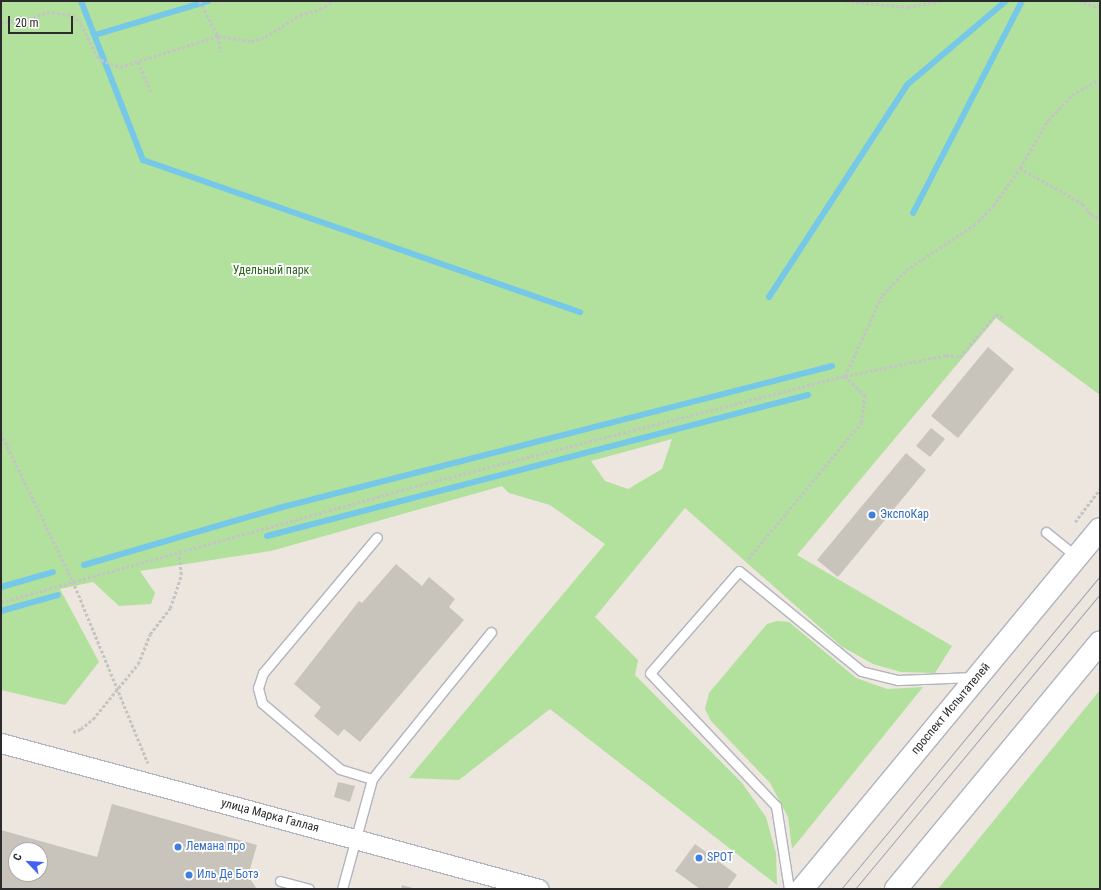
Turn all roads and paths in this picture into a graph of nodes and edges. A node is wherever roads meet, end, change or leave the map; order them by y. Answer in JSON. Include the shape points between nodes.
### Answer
{"nodes":[{"id":1,"x":200,"y":1,"type":"edge"},
{"id":2,"x":334,"y":1,"type":"edge"},
{"id":3,"x":846,"y":1,"type":"edge"},
{"id":4,"x":941,"y":1,"type":"edge"},
{"id":5,"x":1078,"y":1,"type":"edge"},
{"id":6,"x":1100,"y":8,"type":"edge"},
{"id":7,"x":1,"y":23,"type":"edge"},
{"id":8,"x":218,"y":36,"type":"junction"},
{"id":9,"x":221,"y":52,"type":"dead end"},
{"id":10,"x":138,"y":62,"type":"junction"},
{"id":11,"x":1100,"y":79,"type":"edge"},
{"id":12,"x":151,"y":91,"type":"dead end"},
{"id":13,"x":1020,"y":168,"type":"junction"},
{"id":14,"x":1100,"y":220,"type":"edge"},
{"id":15,"x":1004,"y":318,"type":"dead end"},
{"id":16,"x":845,"y":376,"type":"junction"},
{"id":17,"x":1,"y":433,"type":"edge"},
{"id":18,"x":1100,"y":529,"type":"edge"},
{"id":19,"x":1046,"y":532,"type":"dead end"},
{"id":20,"x":377,"y":537,"type":"dead end"},
{"id":21,"x":179,"y":554,"type":"junction"},
{"id":22,"x":1077,"y":557,"type":"junction"},
{"id":23,"x":739,"y":571,"type":"junction"},
{"id":24,"x":73,"y":581,"type":"junction"},
{"id":25,"x":1,"y":602,"type":"edge"},
{"id":26,"x":491,"y":632,"type":"dead end"},
{"id":27,"x":1100,"y":642,"type":"edge"},
{"id":28,"x":979,"y":676,"type":"junction"},
{"id":29,"x":117,"y":687,"type":"junction"},
{"id":30,"x":73,"y":732,"type":"dead end"},
{"id":31,"x":1,"y":743,"type":"edge"},
{"id":32,"x":372,"y":779,"type":"junction"},
{"id":33,"x":157,"y":785,"type":"junction"},
{"id":34,"x":355,"y":839,"type":"junction"},
{"id":35,"x":280,"y":881,"type":"dead end"},
{"id":36,"x":309,"y":889,"type":"edge"},
{"id":37,"x":342,"y":889,"type":"edge"},
{"id":38,"x":539,"y":889,"type":"edge"},
{"id":39,"x":789,"y":889,"type":"edge"},
{"id":40,"x":802,"y":889,"type":"edge"},
{"id":41,"x":896,"y":889,"type":"edge"}],
"edges":[{"from":1,"to":8,"type":"path"},
{"from":2,"to":8,"type":"path","via":[[320,9],[300,15],[265,37],[251,41]]},
{"from":3,"to":4,"type":"path","via":[[908,7]]},
{"from":5,"to":6,"type":"path"},
{"from":7,"to":10,"type":"path","via":[[33,18],[47,12],[73,15],[81,24],[101,60],[120,67]]},
{"from":8,"to":9,"type":"path"},
{"from":8,"to":10,"type":"path"},
{"from":10,"to":12,"type":"path"},
{"from":11,"to":13,"type":"path","via":[[1072,95],[1048,120]]},
{"from":13,"to":14,"type":"path","via":[[1083,204]]},
{"from":13,"to":16,"type":"path","via":[[993,206],[974,225],[906,270],[882,295]]},
{"from":15,"to":16,"type":"path","via":[[996,314],[960,357],[946,355]]},
{"from":16,"to":21,"type":"path","via":[[439,480]]},
{"from":16,"to":23,"type":"path","via":[[865,396],[861,423]]},
{"from":17,"to":24,"type":"path"},
{"from":18,"to":22,"type":"main road","name":"проспект Испытателей"},
{"from":19,"to":22,"type":"lane"},
{"from":20,"to":32,"type":"lane","via":[[263,673],[258,688],[262,703],[340,769]]},
{"from":21,"to":24,"type":"path"},
{"from":21,"to":29,"type":"path","via":[[181,575],[170,608],[150,634],[138,664]]},
{"from":22,"to":28,"type":"main road","name":"проспект Испытателей"},
{"from":23,"to":28,"type":"lane","via":[[861,672],[898,680]]},
{"from":23,"to":39,"type":"lane","via":[[650,673],[776,806]]},
{"from":24,"to":25,"type":"path"},
{"from":24,"to":29,"type":"path"},
{"from":26,"to":32,"type":"lane"},
{"from":27,"to":41,"type":"main road"},
{"from":28,"to":40,"type":"main road","name":"проспект Испытателей"},
{"from":29,"to":30,"type":"path","via":[[93,719],[81,730]]},
{"from":29,"to":33,"type":"path"},
{"from":31,"to":33,"type":"street","name":"улица Марка Галлая"},
{"from":32,"to":34,"type":"lane"},
{"from":33,"to":34,"type":"street","name":"улица Марка Галлая"},
{"from":34,"to":37,"type":"lane"},
{"from":34,"to":38,"type":"street","name":"улица Марка Галлая"},
{"from":35,"to":36,"type":"lane"}]}
